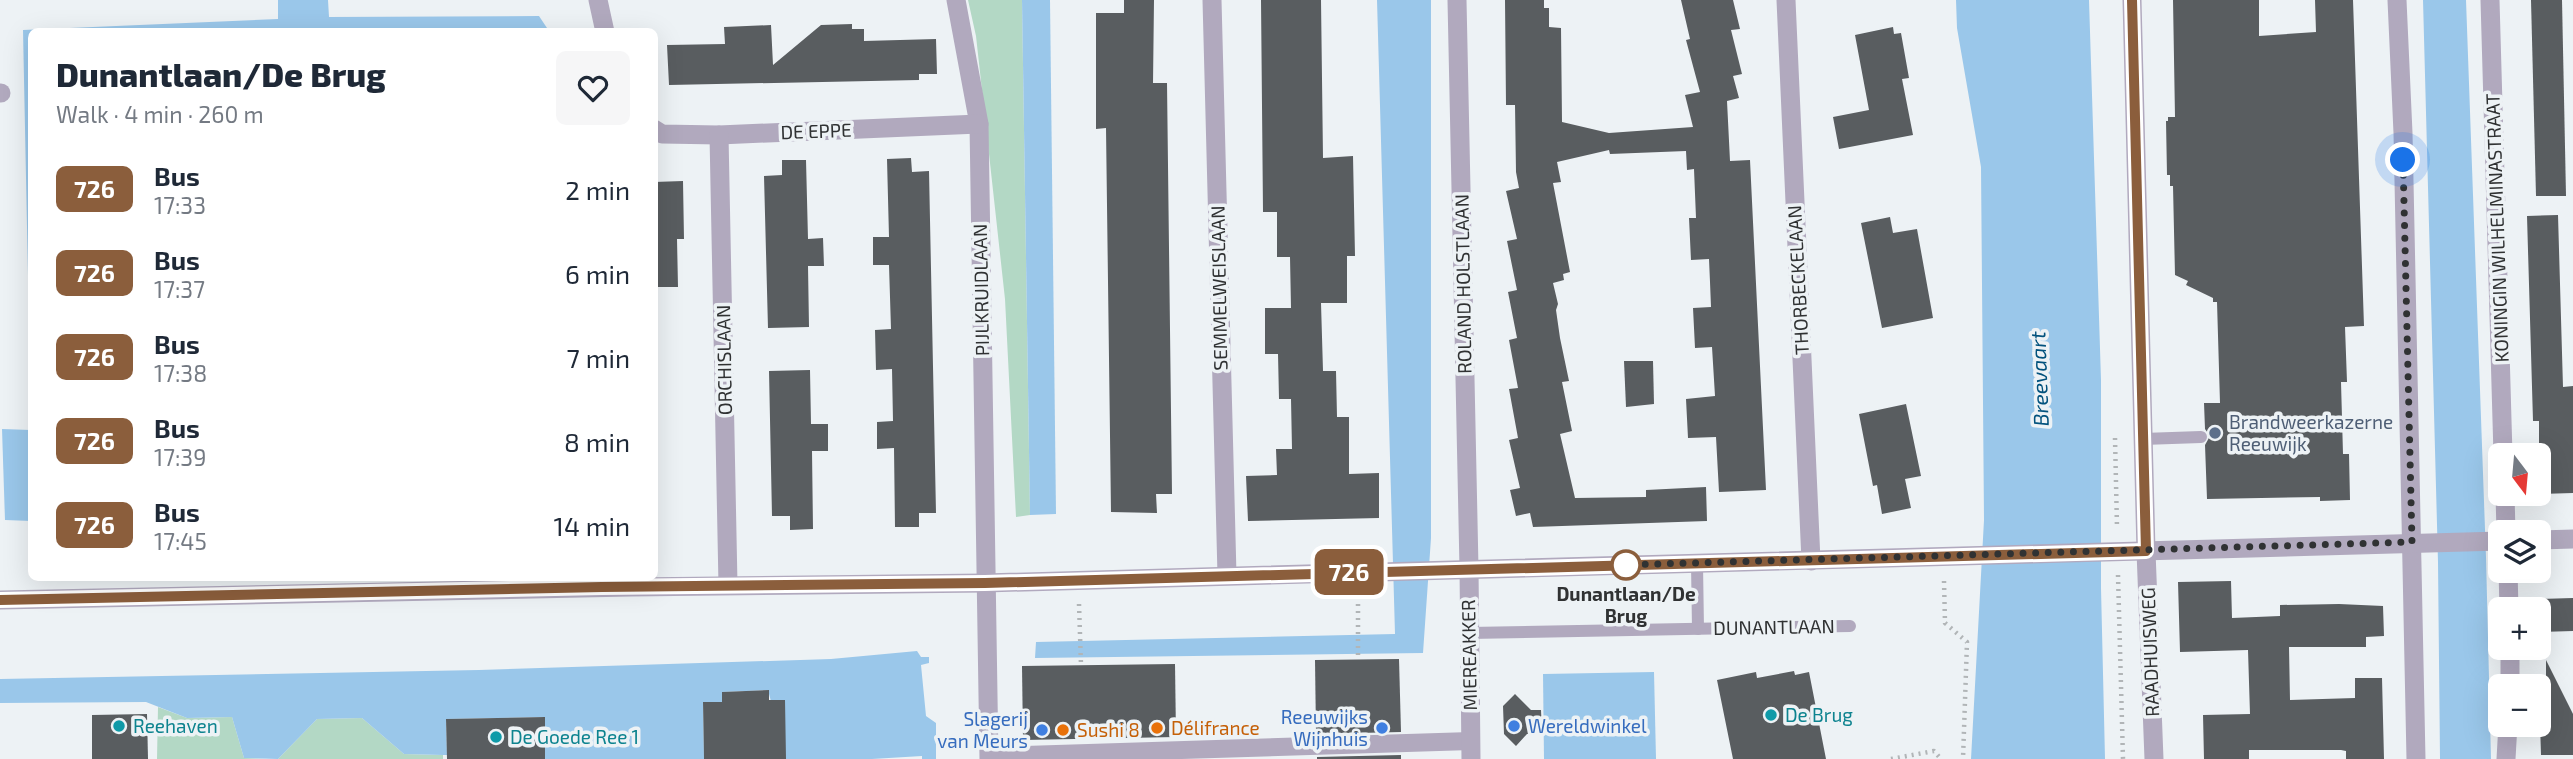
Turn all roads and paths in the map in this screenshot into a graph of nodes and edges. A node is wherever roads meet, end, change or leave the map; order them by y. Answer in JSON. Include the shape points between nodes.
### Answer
{"nodes":[{"id":1,"x":598,"y":0,"type":"edge"},
{"id":2,"x":956,"y":0,"type":"edge"},
{"id":3,"x":1212,"y":0,"type":"edge"},
{"id":4,"x":1457,"y":0,"type":"edge"},
{"id":5,"x":1786,"y":0,"type":"edge"},
{"id":6,"x":2132,"y":0,"type":"edge"},
{"id":7,"x":2397,"y":0,"type":"edge"},
{"id":8,"x":2490,"y":0,"type":"edge"},
{"id":9,"x":604,"y":28,"type":"edge"},
{"id":10,"x":979,"y":124,"type":"junction"},
{"id":11,"x":658,"y":132,"type":"edge"},
{"id":12,"x":719,"y":135,"type":"junction"},
{"id":13,"x":2201,"y":438,"type":"dead end"},
{"id":14,"x":2143,"y":439,"type":"junction"},
{"id":15,"x":2503,"y":443,"type":"edge"},
{"id":16,"x":2488,"y":539,"type":"edge"},
{"id":17,"x":2573,"y":539,"type":"edge"},
{"id":18,"x":2551,"y":540,"type":"edge"},
{"id":19,"x":2419,"y":542,"type":"junction"},
{"id":20,"x":2146,"y":551,"type":"junction"},
{"id":21,"x":1942,"y":557,"type":"junction"},
{"id":22,"x":1811,"y":561,"type":"junction"},
{"id":23,"x":1697,"y":564,"type":"junction"},
{"id":24,"x":1469,"y":568,"type":"junction"},
{"id":25,"x":1227,"y":575,"type":"junction"},
{"id":26,"x":985,"y":583,"type":"junction"},
{"id":27,"x":351,"y":584,"type":"edge"},
{"id":28,"x":729,"y":585,"type":"junction"},
{"id":29,"x":0,"y":600,"type":"edge"},
{"id":30,"x":1358,"y":625,"type":"dead end"},
{"id":31,"x":1850,"y":626,"type":"dead end"},
{"id":32,"x":1698,"y":629,"type":"junction"},
{"id":33,"x":1080,"y":633,"type":"dead end"},
{"id":34,"x":1469,"y":633,"type":"junction"},
{"id":35,"x":1358,"y":660,"type":"dead end"},
{"id":36,"x":1081,"y":665,"type":"dead end"},
{"id":37,"x":2507,"y":737,"type":"edge"},
{"id":38,"x":1471,"y":750,"type":"edge"},
{"id":39,"x":989,"y":758,"type":"edge"},
{"id":40,"x":1891,"y":759,"type":"edge"},
{"id":41,"x":1941,"y":759,"type":"edge"},
{"id":42,"x":1963,"y":759,"type":"edge"},
{"id":43,"x":2154,"y":759,"type":"edge"},
{"id":44,"x":2416,"y":759,"type":"edge"},
{"id":45,"x":2506,"y":759,"type":"edge"}],
"edges":[{"from":1,"to":9,"type":"street"},
{"from":2,"to":10,"type":"street","name":"PIJLKRUIDLAAN"},
{"from":3,"to":25,"type":"street","name":"SEMMELWEISLAAN"},
{"from":4,"to":24,"type":"street","name":"ROLAND HOLSTLAAN"},
{"from":5,"to":22,"type":"street","name":"THORBECKELAAN"},
{"from":6,"to":14,"type":"street","name":"RAADHUISWEG"},
{"from":7,"to":19,"type":"street"},
{"from":8,"to":15,"type":"street","name":"KONINGIN WILHELMINASTRAAT"},
{"from":10,"to":12,"type":"street","name":"DE EPPE"},
{"from":10,"to":26,"type":"street","name":"PIJLKRUIDLAAN"},
{"from":11,"to":12,"type":"street","name":"DE EPPE"},
{"from":12,"to":28,"type":"street","name":"ORCHISLAAN"},
{"from":13,"to":14,"type":"lane"},
{"from":14,"to":20,"type":"street","name":"RAADHUISWEG"},
{"from":16,"to":19,"type":"street"},
{"from":17,"to":18,"type":"street"},
{"from":19,"to":20,"type":"street"},
{"from":19,"to":44,"type":"street"},
{"from":20,"to":21,"type":"street"},
{"from":20,"to":43,"type":"street","name":"RAADHUISWEG"},
{"from":21,"to":22,"type":"street"},
{"from":21,"to":42,"type":"path","via":[[1945,623],[1967,642]]},
{"from":22,"to":23,"type":"street"},
{"from":23,"to":24,"type":"street"},
{"from":23,"to":32,"type":"lane","name":"DUNANTLAAN"},
{"from":24,"to":25,"type":"street"},
{"from":24,"to":34,"type":"street","name":"MIEREAKKER"},
{"from":25,"to":26,"type":"street"},
{"from":26,"to":28,"type":"street"},
{"from":26,"to":39,"type":"street","name":"MIEREAKKER"},
{"from":27,"to":28,"type":"street"},
{"from":27,"to":29,"type":"street"},
{"from":30,"to":35,"type":"path"},
{"from":31,"to":32,"type":"lane","name":"DUNANTLAAN"},
{"from":32,"to":34,"type":"lane","name":"DUNANTLAAN"},
{"from":33,"to":36,"type":"path"},
{"from":34,"to":38,"type":"street","name":"MIEREAKKER"},
{"from":37,"to":45,"type":"street"},
{"from":38,"to":39,"type":"street","name":"MIEREAKKER"},
{"from":40,"to":41,"type":"path","via":[[1934,751]]}]}
